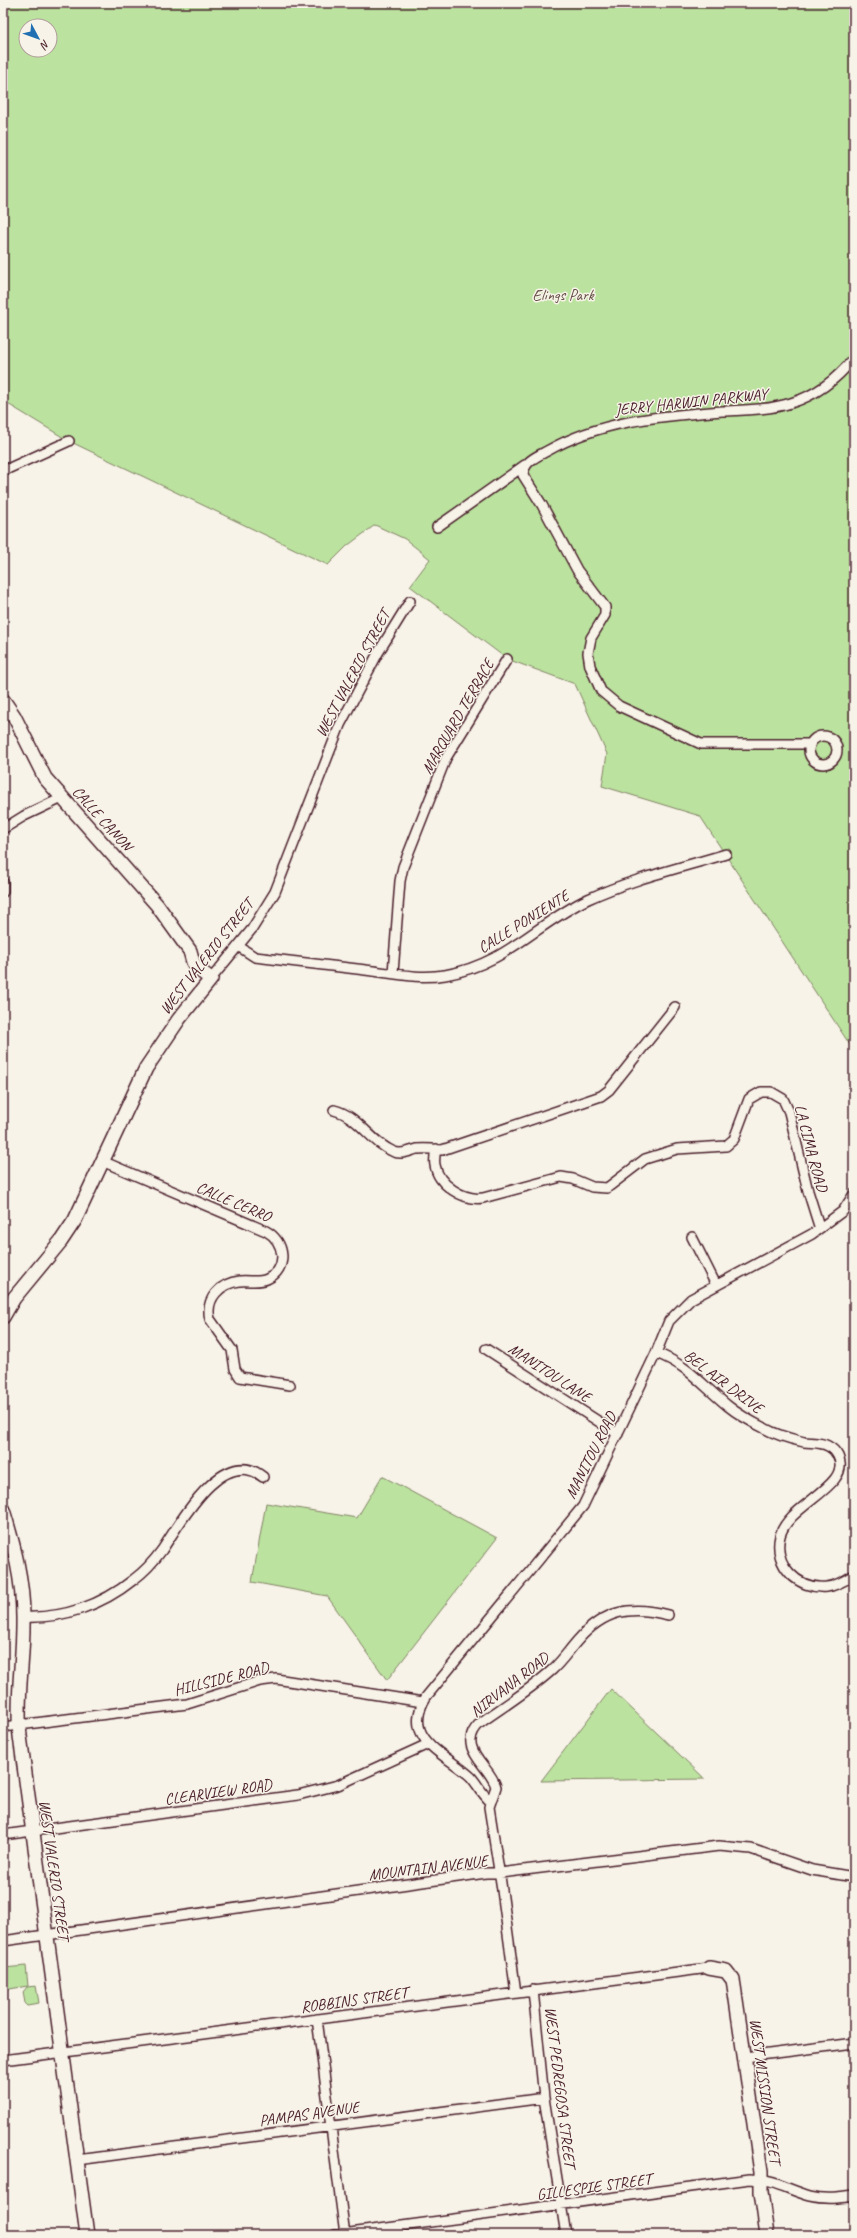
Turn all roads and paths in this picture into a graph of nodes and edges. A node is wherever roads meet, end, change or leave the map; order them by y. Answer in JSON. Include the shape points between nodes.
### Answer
{"nodes":[{"id":1,"x":854,"y":358,"type":"edge"},
{"id":2,"x":69,"y":441,"type":"dead end"},
{"id":3,"x":525,"y":465,"type":"junction"},
{"id":4,"x":3,"y":471,"type":"edge"},
{"id":5,"x":437,"y":527,"type":"dead end"},
{"id":6,"x":410,"y":601,"type":"dead end"},
{"id":7,"x":507,"y":659,"type":"dead end"},
{"id":8,"x":3,"y":700,"type":"edge"},
{"id":9,"x":810,"y":744,"type":"dead end"},
{"id":10,"x":62,"y":798,"type":"junction"},
{"id":11,"x":3,"y":829,"type":"edge"},
{"id":12,"x":726,"y":854,"type":"dead end"},
{"id":13,"x":3,"y":882,"type":"edge"},
{"id":14,"x":3,"y":892,"type":"edge"},
{"id":15,"x":238,"y":946,"type":"junction"},
{"id":16,"x":393,"y":973,"type":"junction"},
{"id":17,"x":209,"y":977,"type":"junction"},
{"id":18,"x":675,"y":1007,"type":"dead end"},
{"id":19,"x":334,"y":1110,"type":"dead end"},
{"id":20,"x":436,"y":1150,"type":"junction"},
{"id":21,"x":102,"y":1161,"type":"junction"},
{"id":22,"x":854,"y":1194,"type":"edge"},
{"id":23,"x":819,"y":1226,"type":"junction"},
{"id":24,"x":692,"y":1237,"type":"dead end"},
{"id":25,"x":716,"y":1285,"type":"junction"},
{"id":26,"x":3,"y":1317,"type":"edge"},
{"id":27,"x":486,"y":1349,"type":"dead end"},
{"id":28,"x":656,"y":1353,"type":"junction"},
{"id":29,"x":290,"y":1385,"type":"dead end"},
{"id":30,"x":618,"y":1434,"type":"junction"},
{"id":31,"x":263,"y":1477,"type":"dead end"},
{"id":32,"x":3,"y":1510,"type":"edge"},
{"id":33,"x":854,"y":1575,"type":"edge"},
{"id":34,"x":668,"y":1615,"type":"dead end"},
{"id":35,"x":23,"y":1617,"type":"junction"},
{"id":36,"x":423,"y":1702,"type":"junction"},
{"id":37,"x":19,"y":1725,"type":"junction"},
{"id":38,"x":3,"y":1727,"type":"edge"},
{"id":39,"x":428,"y":1744,"type":"junction"},
{"id":40,"x":490,"y":1801,"type":"junction"},
{"id":41,"x":33,"y":1831,"type":"junction"},
{"id":42,"x":3,"y":1835,"type":"edge"},
{"id":43,"x":500,"y":1873,"type":"junction"},
{"id":44,"x":854,"y":1877,"type":"edge"},
{"id":45,"x":47,"y":1934,"type":"junction"},
{"id":46,"x":3,"y":1940,"type":"edge"},
{"id":47,"x":709,"y":1968,"type":"joint"},
{"id":48,"x":533,"y":1990,"type":"junction"},
{"id":49,"x":516,"y":1993,"type":"junction"},
{"id":50,"x":317,"y":2019,"type":"junction"},
{"id":51,"x":854,"y":2043,"type":"edge"},
{"id":52,"x":63,"y":2053,"type":"junction"},
{"id":53,"x":745,"y":2057,"type":"junction"},
{"id":54,"x":3,"y":2060,"type":"edge"},
{"id":55,"x":544,"y":2098,"type":"junction"},
{"id":56,"x":330,"y":2125,"type":"junction"},
{"id":57,"x":77,"y":2160,"type":"junction"},
{"id":58,"x":761,"y":2180,"type":"junction"},
{"id":59,"x":854,"y":2196,"type":"edge"},
{"id":60,"x":562,"y":2205,"type":"junction"},
{"id":61,"x":87,"y":2235,"type":"edge"},
{"id":62,"x":342,"y":2235,"type":"edge"},
{"id":63,"x":566,"y":2235,"type":"edge"},
{"id":64,"x":767,"y":2235,"type":"edge"}],
"edges":[{"from":1,"to":3,"type":"street","name":"JERRY HARWIN PARKWAY","via":[[831,382],[806,398],[790,404],[771,408],[655,417],[607,426],[556,446]]},
{"from":2,"to":4,"type":"street"},
{"from":3,"to":5,"type":"street","name":"JERRY HARWIN PARKWAY"},
{"from":3,"to":9,"type":"street","via":[[523,475],[542,504],[577,570],[605,607],[605,615],[591,638],[588,653],[590,666],[601,691],[619,706],[701,744]]},
{"from":6,"to":15,"type":"street","name":"WEST VALERIO STREET","via":[[378,653],[340,724],[275,892]]},
{"from":7,"to":16,"type":"street","name":"MARQUARD TERRACE","via":[[446,758],[403,867]]},
{"from":8,"to":10,"type":"street","name":"CALLE CANON","via":[[14,716],[40,770]]},
{"from":10,"to":11,"type":"street"},
{"from":10,"to":17,"type":"street","name":"CALLE CANON","via":[[157,905],[190,950],[200,973]]},
{"from":12,"to":16,"type":"street","name":"CALLE PONIENTE","via":[[617,887],[588,899],[484,964],[444,975],[409,976]]},
{"from":13,"to":14,"type":"street"},
{"from":15,"to":16,"type":"street","name":"CALLE PONIENTE","via":[[256,957]]},
{"from":15,"to":17,"type":"street","name":"WEST VALERIO STREET"},
{"from":17,"to":21,"type":"street","name":"WEST VALERIO STREET","via":[[146,1068]]},
{"from":18,"to":20,"type":"street","via":[[609,1090],[601,1096]]},
{"from":19,"to":20,"type":"street","via":[[349,1116],[390,1151],[401,1154],[416,1149]]},
{"from":20,"to":23,"type":"street","name":"LA CIMA ROAD","via":[[435,1166],[438,1176],[450,1187],[472,1198],[483,1198],[561,1177],[602,1189],[612,1186],[645,1159],[685,1148],[726,1146],[734,1139],[749,1099],[761,1092],[771,1092],[783,1099],[790,1112],[808,1191]]},
{"from":21,"to":26,"type":"street","name":"WEST VALERIO STREET","via":[[75,1220],[61,1241],[18,1292]]},
{"from":21,"to":29,"type":"street","name":"CALLE CERRO","via":[[275,1237],[282,1252],[281,1263],[276,1272],[262,1281],[239,1281],[223,1287],[211,1299],[209,1313],[232,1350],[235,1369],[240,1377]]},
{"from":22,"to":23,"type":"street","name":"MANITOU ROAD","via":[[843,1211]]},
{"from":23,"to":25,"type":"street","name":"MANITOU ROAD","via":[[812,1234]]},
{"from":24,"to":25,"type":"street"},
{"from":25,"to":28,"type":"street","name":"MANITOU ROAD","via":[[691,1299],[674,1315],[664,1329]]},
{"from":27,"to":30,"type":"street","name":"MANITOU LANE"},
{"from":28,"to":30,"type":"street","name":"MANITOU ROAD"},
{"from":28,"to":33,"type":"street","name":"BEL AIR DRIVE","via":[[688,1370],[745,1418],[785,1436],[827,1445],[836,1452],[840,1462],[836,1479],[786,1521],[779,1537],[780,1555],[793,1577],[809,1586],[831,1586]]},
{"from":30,"to":36,"type":"street","name":"MANITOU ROAD","via":[[583,1506]]},
{"from":31,"to":35,"type":"street","via":[[253,1471],[241,1470],[220,1477],[193,1504],[161,1551],[146,1568],[114,1594],[82,1609],[59,1615]]},
{"from":32,"to":35,"type":"street","name":"WEST VALERIO STREET","via":[[20,1571]]},
{"from":34,"to":40,"type":"street","name":"NIRVANA ROAD","via":[[633,1609],[616,1613],[600,1621],[578,1640],[551,1672],[477,1726],[472,1735],[472,1745],[496,1787]]},
{"from":35,"to":37,"type":"street","name":"WEST VALERIO STREET"},
{"from":36,"to":37,"type":"street","name":"HILLSIDE ROAD","via":[[276,1678],[260,1680],[186,1704]]},
{"from":36,"to":39,"type":"street","name":"MANITOU ROAD","via":[[419,1712],[419,1724]]},
{"from":37,"to":38,"type":"street","name":"HILLSIDE ROAD"},
{"from":37,"to":41,"type":"street","name":"WEST VALERIO STREET"},
{"from":39,"to":40,"type":"street","name":"MANITOU ROAD","via":[[471,1778]]},
{"from":39,"to":41,"type":"street","name":"CLEARVIEW ROAD","via":[[338,1784],[298,1795]]},
{"from":40,"to":43,"type":"street"},
{"from":41,"to":42,"type":"street","name":"CLEARVIEW ROAD"},
{"from":41,"to":45,"type":"street","name":"WEST VALERIO STREET"},
{"from":43,"to":44,"type":"street","name":"MOUNTAIN AVENUE","via":[[735,1846],[756,1850],[812,1870]]},
{"from":43,"to":45,"type":"street","name":"MOUNTAIN AVENUE"},
{"from":43,"to":49,"type":"street"},
{"from":45,"to":46,"type":"street","name":"MOUNTAIN AVENUE"},
{"from":45,"to":52,"type":"street","name":"WEST VALERIO STREET"},
{"from":47,"to":48,"type":"street","name":"ROBBINS STREET"},
{"from":47,"to":53,"type":"street","name":"WEST MISSION STREET","via":[[726,1971],[733,1980]]},
{"from":48,"to":49,"type":"street","name":"ROBBINS STREET"},
{"from":48,"to":55,"type":"street","name":"WEST PEDREGOSA STREET"},
{"from":49,"to":50,"type":"street","name":"ROBBINS STREET"},
{"from":50,"to":52,"type":"street","name":"ROBBINS STREET"},
{"from":50,"to":56,"type":"street"},
{"from":51,"to":53,"type":"street"},
{"from":52,"to":54,"type":"street","name":"ROBBINS STREET"},
{"from":52,"to":57,"type":"street","name":"WEST VALERIO STREET"},
{"from":53,"to":58,"type":"street","name":"WEST MISSION STREET"},
{"from":55,"to":56,"type":"street","name":"PAMPAS AVENUE"},
{"from":55,"to":60,"type":"street","name":"WEST PEDREGOSA STREET"},
{"from":56,"to":57,"type":"street","name":"PAMPAS AVENUE"},
{"from":56,"to":62,"type":"street"},
{"from":57,"to":61,"type":"street","name":"WEST VALERIO STREET"},
{"from":58,"to":59,"type":"street","name":"GILLESPIE STREET","via":[[810,2196]]},
{"from":58,"to":60,"type":"street","name":"GILLESPIE STREET"},
{"from":58,"to":64,"type":"street","name":"WEST MISSION STREET"},
{"from":60,"to":62,"type":"street","name":"GILLESPIE STREET"},
{"from":60,"to":63,"type":"street","name":"WEST PEDREGOSA STREET"}]}
